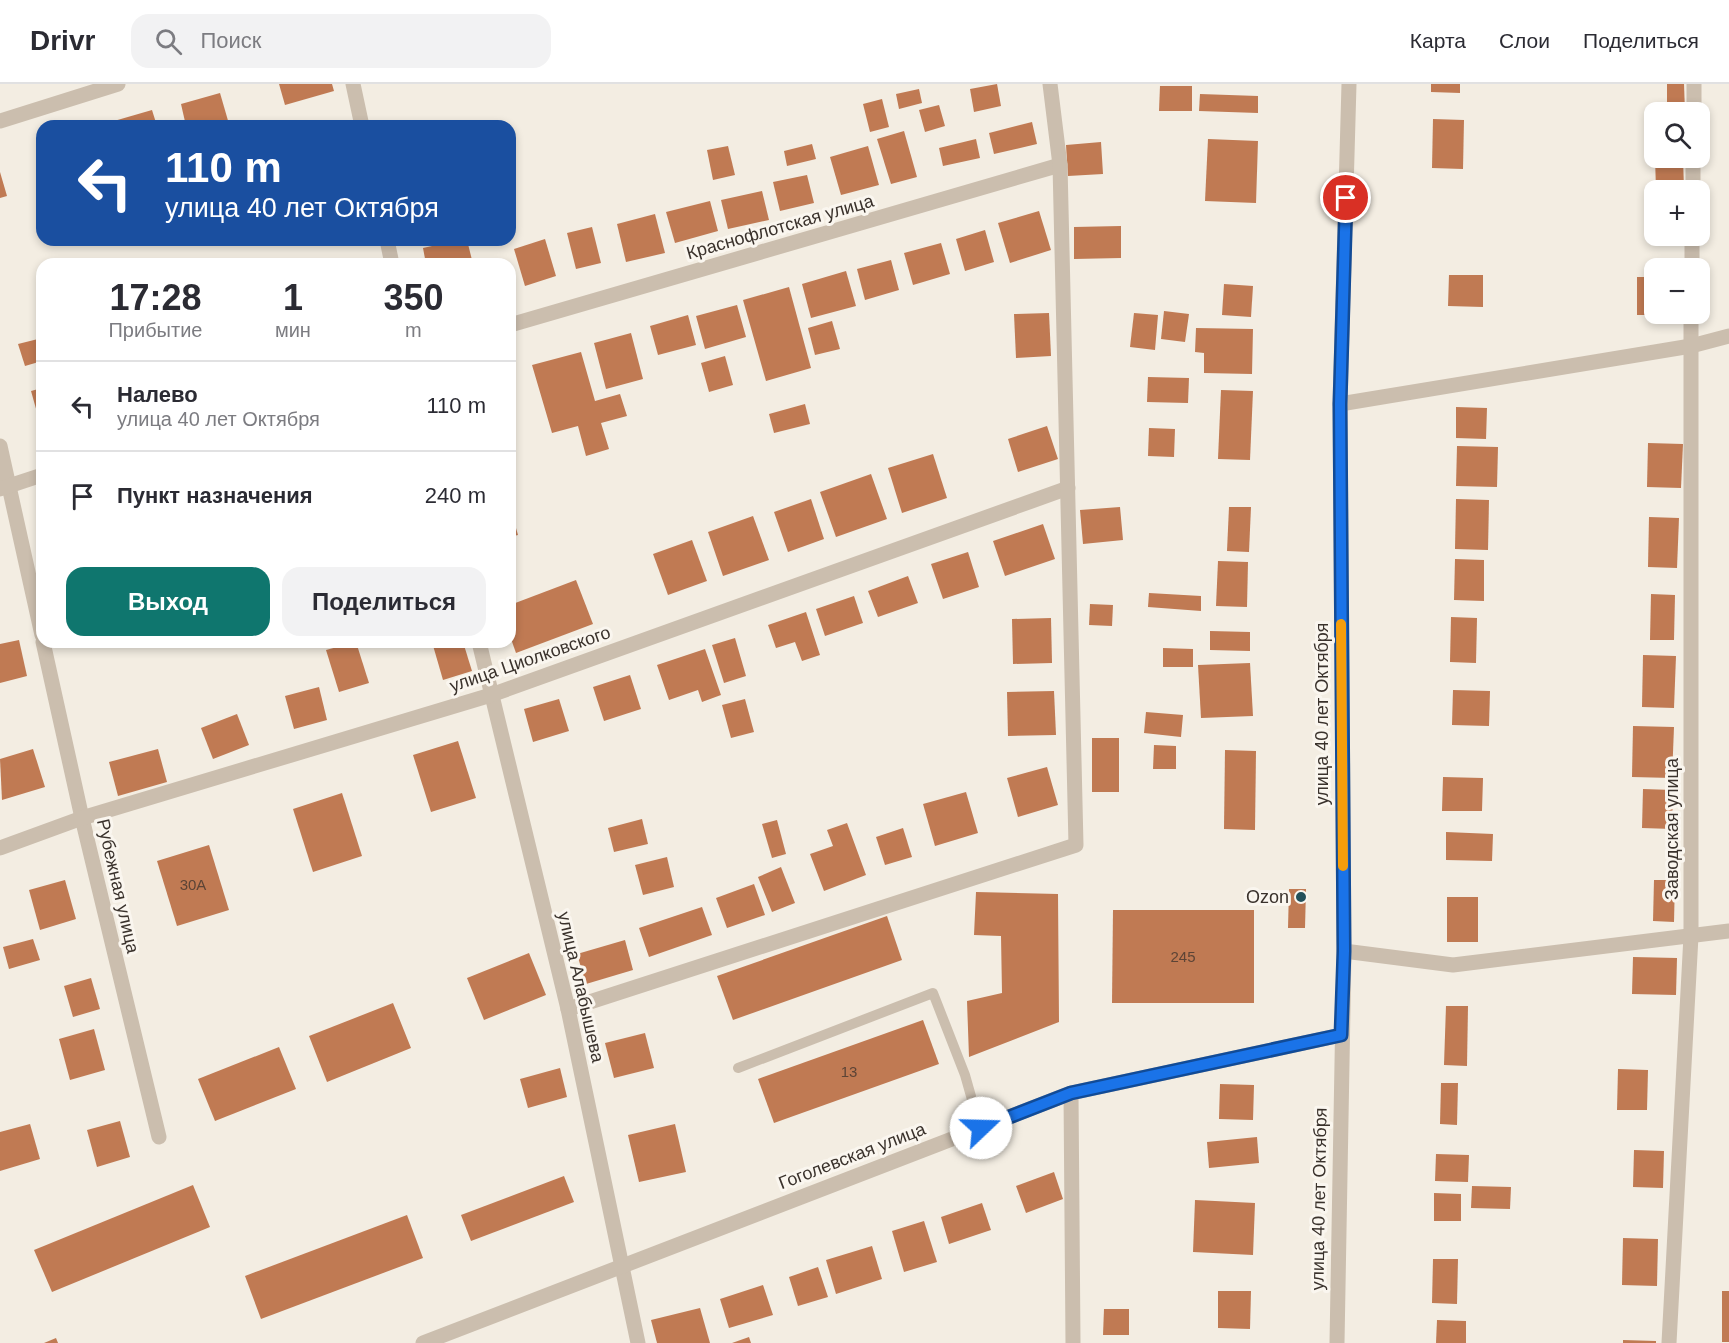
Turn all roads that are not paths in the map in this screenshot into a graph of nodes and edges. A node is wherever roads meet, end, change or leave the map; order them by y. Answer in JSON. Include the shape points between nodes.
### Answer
{"nodes":[{"id":1,"x":118,"y":84,"type":"edge"},
{"id":2,"x":353,"y":84,"type":"edge"},
{"id":3,"x":1050,"y":84,"type":"edge"},
{"id":4,"x":1349,"y":84,"type":"edge"},
{"id":5,"x":1695,"y":84,"type":"edge"},
{"id":6,"x":1694,"y":102,"type":"edge"},
{"id":7,"x":361,"y":120,"type":"edge"},
{"id":8,"x":0,"y":122,"type":"edge"},
{"id":9,"x":1060,"y":165,"type":"junction"},
{"id":10,"x":516,"y":323,"type":"edge"},
{"id":11,"x":1691,"y":324,"type":"edge"},
{"id":12,"x":1729,"y":336,"type":"edge"},
{"id":13,"x":1691,"y":346,"type":"junction"},
{"id":14,"x":1340,"y":404,"type":"junction"},
{"id":15,"x":0,"y":446,"type":"edge"},
{"id":16,"x":36,"y":477,"type":"edge"},
{"id":17,"x":5,"y":487,"type":"edge"},
{"id":18,"x":1068,"y":488,"type":"junction"},
{"id":19,"x":36,"y":611,"type":"edge"},
{"id":20,"x":45,"y":648,"type":"edge"},
{"id":21,"x":480,"y":648,"type":"edge"},
{"id":22,"x":491,"y":695,"type":"junction"},
{"id":23,"x":82,"y":818,"type":"junction"},
{"id":24,"x":0,"y":848,"type":"edge"},
{"id":25,"x":1729,"y":931,"type":"edge"},
{"id":26,"x":1691,"y":936,"type":"junction"},
{"id":27,"x":1344,"y":951,"type":"junction"},
{"id":28,"x":568,"y":1009,"type":"junction"},
{"id":29,"x":1341,"y":1035,"type":"junction"},
{"id":30,"x":738,"y":1068,"type":"dead end"},
{"id":31,"x":1071,"y":1093,"type":"junction"},
{"id":32,"x":981,"y":1128,"type":"junction"},
{"id":33,"x":159,"y":1137,"type":"dead end"},
{"id":34,"x":622,"y":1265,"type":"junction"},
{"id":35,"x":423,"y":1343,"type":"edge"},
{"id":36,"x":638,"y":1343,"type":"edge"},
{"id":37,"x":1073,"y":1343,"type":"edge"},
{"id":38,"x":1337,"y":1343,"type":"edge"},
{"id":39,"x":1669,"y":1343,"type":"edge"}],
"edges":[{"from":1,"to":8,"type":"street"},
{"from":2,"to":7,"type":"street"},
{"from":3,"to":9,"type":"street"},
{"from":4,"to":14,"type":"street","name":"улица 40 лет Октября"},
{"from":5,"to":6,"type":"street"},
{"from":9,"to":10,"type":"street","name":"Краснофлотская улица"},
{"from":9,"to":18,"type":"street"},
{"from":11,"to":13,"type":"street","name":"Заводская улица"},
{"from":12,"to":13,"type":"street"},
{"from":13,"to":14,"type":"street"},
{"from":13,"to":26,"type":"street","name":"Заводская улица"},
{"from":14,"to":27,"type":"street","name":"улица 40 лет Октября"},
{"from":15,"to":17,"type":"street"},
{"from":16,"to":17,"type":"street"},
{"from":17,"to":19,"type":"street"},
{"from":18,"to":22,"type":"street","name":"улица Циолковского"},
{"from":18,"to":28,"type":"street","via":[[1076,845]]},
{"from":20,"to":23,"type":"street","name":"Рубежная улица"},
{"from":21,"to":22,"type":"street","name":"улица Алабышева"},
{"from":22,"to":23,"type":"street","name":"улица Циолковского"},
{"from":22,"to":28,"type":"street","name":"улица Алабышева"},
{"from":23,"to":24,"type":"street","name":"улица Циолковского"},
{"from":23,"to":33,"type":"street","name":"Рубежная улица"},
{"from":25,"to":26,"type":"street"},
{"from":26,"to":27,"type":"street","via":[[1453,965]]},
{"from":26,"to":39,"type":"street","name":"Заводская улица"},
{"from":27,"to":29,"type":"street","name":"улица 40 лет Октября"},
{"from":28,"to":34,"type":"street","name":"улица Алабышева"},
{"from":29,"to":31,"type":"street","name":"Гоголевская улица"},
{"from":29,"to":38,"type":"street","name":"улица 40 лет Октября"},
{"from":30,"to":32,"type":"lane","via":[[933,993]]},
{"from":31,"to":32,"type":"street","name":"Гоголевская улица"},
{"from":31,"to":37,"type":"street"},
{"from":32,"to":34,"type":"street","name":"Гоголевская улица"},
{"from":34,"to":35,"type":"street","name":"Гоголевская улица"},
{"from":34,"to":36,"type":"street","name":"улица Алабышева"}]}
